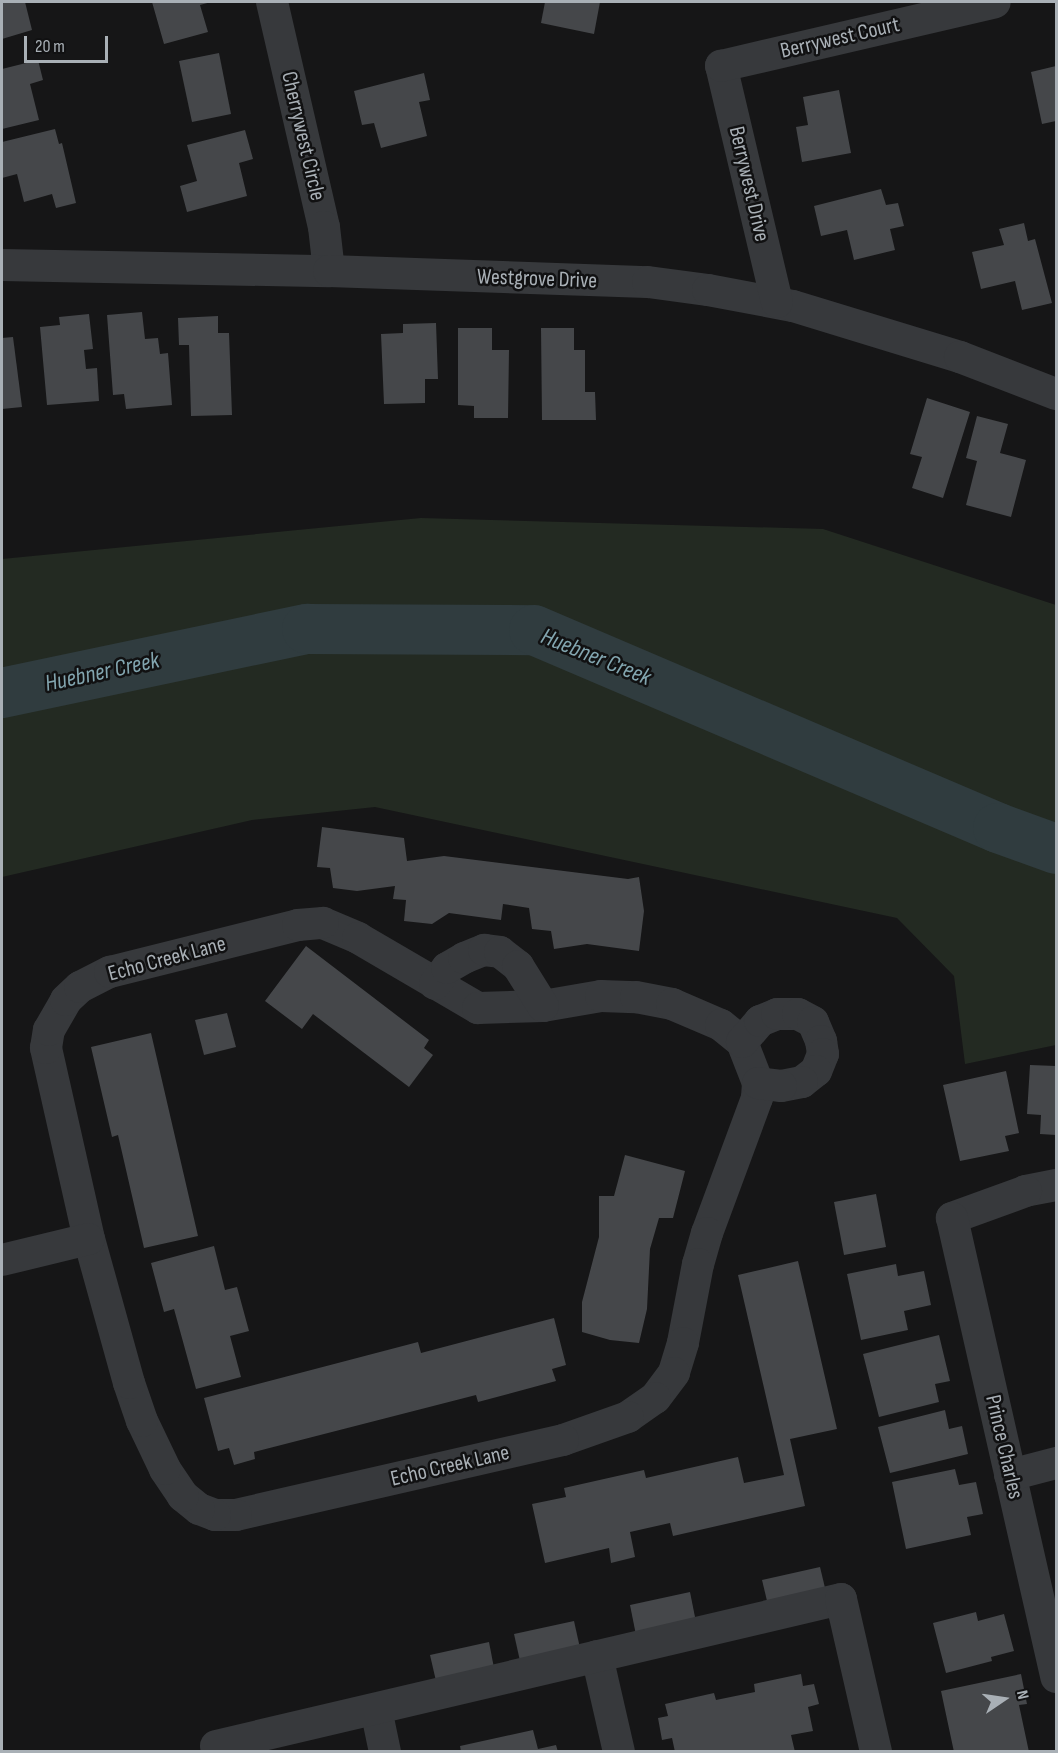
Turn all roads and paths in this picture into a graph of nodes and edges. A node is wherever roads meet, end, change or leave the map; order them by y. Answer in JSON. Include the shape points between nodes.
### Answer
{"nodes":[{"id":1,"x":272,"y":2,"type":"edge"},
{"id":2,"x":995,"y":2,"type":"edge"},
{"id":3,"x":721,"y":66,"type":"joint"},
{"id":4,"x":2,"y":266,"type":"edge"},
{"id":5,"x":329,"y":272,"type":"junction"},
{"id":6,"x":777,"y":303,"type":"junction"},
{"id":7,"x":1056,"y":394,"type":"edge"},
{"id":8,"x":435,"y":984,"type":"junction"},
{"id":9,"x":543,"y":1006,"type":"junction"},
{"id":10,"x":742,"y":1042,"type":"junction"},
{"id":11,"x":758,"y":1083,"type":"junction"},
{"id":12,"x":1056,"y":1185,"type":"edge"},
{"id":13,"x":89,"y":1239,"type":"junction"},
{"id":14,"x":2,"y":1260,"type":"edge"},
{"id":15,"x":1056,"y":1463,"type":"edge"},
{"id":16,"x":1010,"y":1475,"type":"junction"},
{"id":17,"x":597,"y":1656,"type":"junction"},
{"id":18,"x":1056,"y":1677,"type":"edge"},
{"id":19,"x":376,"y":1709,"type":"junction"},
{"id":20,"x":216,"y":1746,"type":"dead end"},
{"id":21,"x":386,"y":1752,"type":"edge"},
{"id":22,"x":618,"y":1752,"type":"edge"},
{"id":23,"x":876,"y":1752,"type":"edge"}],
"edges":[{"from":1,"to":5,"type":"street","name":"Cherrywest Circle","via":[[324,226]]},
{"from":2,"to":3,"type":"street","name":"Berrywest Court"},
{"from":3,"to":6,"type":"street","name":"Berrywest Drive"},
{"from":4,"to":5,"type":"street","name":"Westgrove Drive"},
{"from":5,"to":6,"type":"street","name":"Westgrove Drive","via":[[648,282]]},
{"from":6,"to":7,"type":"street","name":"Westgrove Drive","via":[[960,357]]},
{"from":8,"to":9,"type":"street","name":"Echo Creek Lane","via":[[478,1008]]},
{"from":8,"to":9,"type":"street","via":[[447,968],[464,958],[484,950],[500,952],[518,966]]},
{"from":8,"to":13,"type":"street","name":"Echo Creek Lane","via":[[358,938],[323,923],[298,925],[110,972],[80,987],[54,1018],[46,1048]]},
{"from":9,"to":10,"type":"street","name":"Echo Creek Lane","via":[[601,996],[657,1000],[721,1025]]},
{"from":10,"to":11,"type":"street"},
{"from":10,"to":11,"type":"street","via":[[760,1021],[777,1014],[798,1014],[813,1023],[821,1041],[823,1054],[816,1071],[802,1082],[781,1086]]},
{"from":11,"to":13,"type":"street","name":"Echo Creek Lane","via":[[757,1098],[698,1264],[674,1373],[655,1398],[628,1417],[563,1440],[236,1515],[215,1515],[199,1509],[183,1496],[165,1469],[142,1421]]},
{"from":12,"to":16,"type":"street","name":"Prince Charles","via":[[1026,1191],[952,1218]]},
{"from":13,"to":14,"type":"street"},
{"from":15,"to":16,"type":"street"},
{"from":16,"to":18,"type":"street","name":"Prince Charles"},
{"from":17,"to":19,"type":"street"},
{"from":17,"to":22,"type":"street"},
{"from":17,"to":23,"type":"street","via":[[841,1599]]},
{"from":19,"to":20,"type":"street"},
{"from":19,"to":21,"type":"street"}]}
